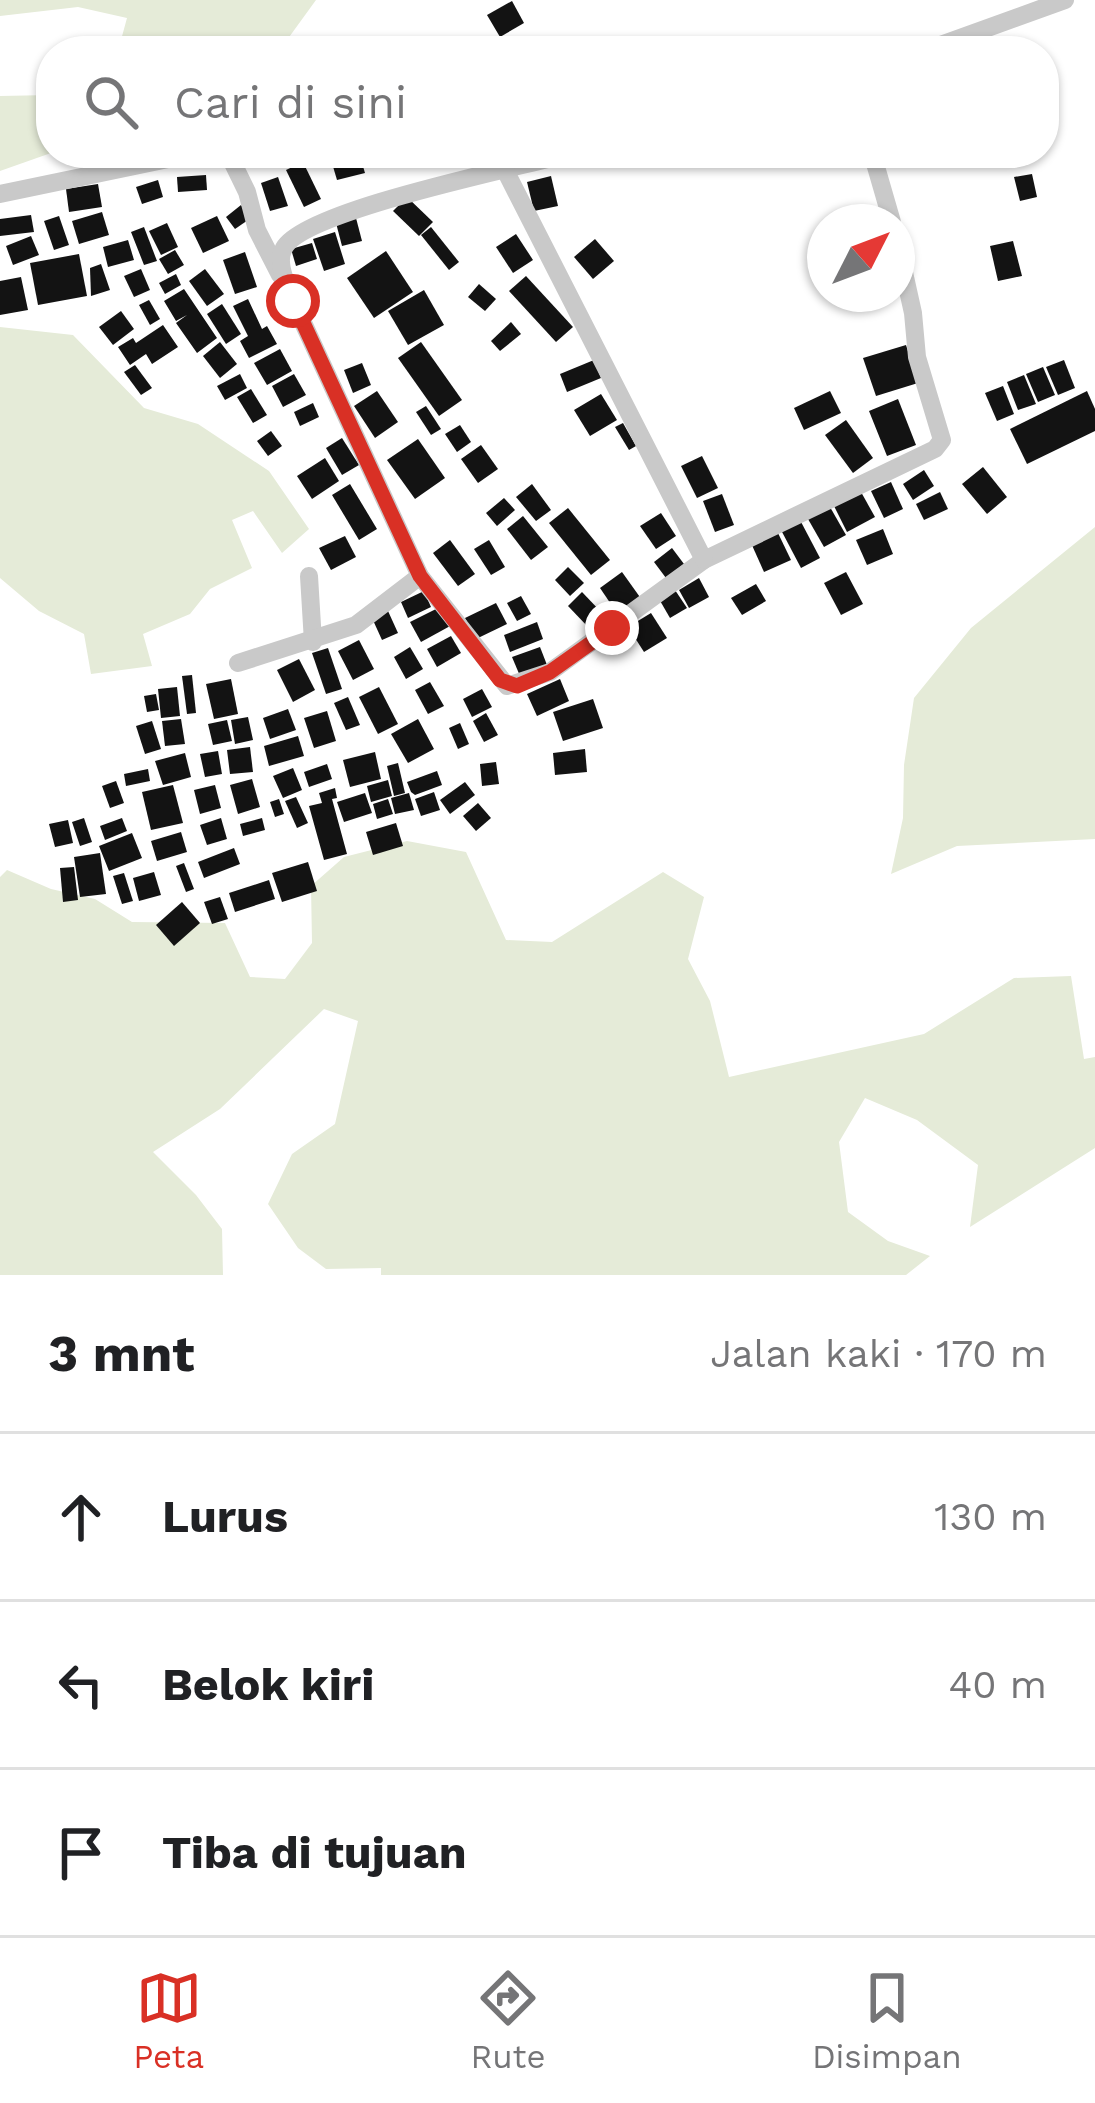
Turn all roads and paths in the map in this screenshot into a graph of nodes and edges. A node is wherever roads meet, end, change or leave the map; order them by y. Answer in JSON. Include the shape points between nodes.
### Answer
{"nodes":[{"id":1,"x":1065,"y":0,"type":"edge"},
{"id":2,"x":965,"y":36,"type":"edge"},
{"id":3,"x":125,"y":168,"type":"edge"},
{"id":4,"x":235,"y":168,"type":"edge"},
{"id":5,"x":520,"y":168,"type":"edge"},
{"id":6,"x":876,"y":168,"type":"edge"},
{"id":7,"x":506,"y":172,"type":"junction"},
{"id":8,"x":0,"y":194,"type":"edge"},
{"id":9,"x":887,"y":204,"type":"edge"},
{"id":10,"x":293,"y":301,"type":"junction"},
{"id":11,"x":909,"y":312,"type":"edge"},
{"id":12,"x":704,"y":560,"type":"junction"},
{"id":13,"x":309,"y":576,"type":"dead end"},
{"id":14,"x":420,"y":576,"type":"junction"},
{"id":15,"x":314,"y":642,"type":"junction"},
{"id":16,"x":238,"y":664,"type":"dead end"}],
"edges":[{"from":1,"to":2,"type":"street"},
{"from":3,"to":8,"type":"street"},
{"from":4,"to":10,"type":"street"},
{"from":5,"to":7,"type":"street"},
{"from":6,"to":9,"type":"street"},
{"from":7,"to":10,"type":"street","via":[[368,206],[296,235],[280,258]]},
{"from":7,"to":12,"type":"street"},
{"from":10,"to":14,"type":"street"},
{"from":11,"to":12,"type":"street","via":[[942,440],[935,449]]},
{"from":12,"to":14,"type":"street","via":[[561,664],[517,686],[500,680]]},
{"from":13,"to":15,"type":"street"},
{"from":14,"to":15,"type":"street","via":[[356,625]]},
{"from":15,"to":16,"type":"street"}]}
